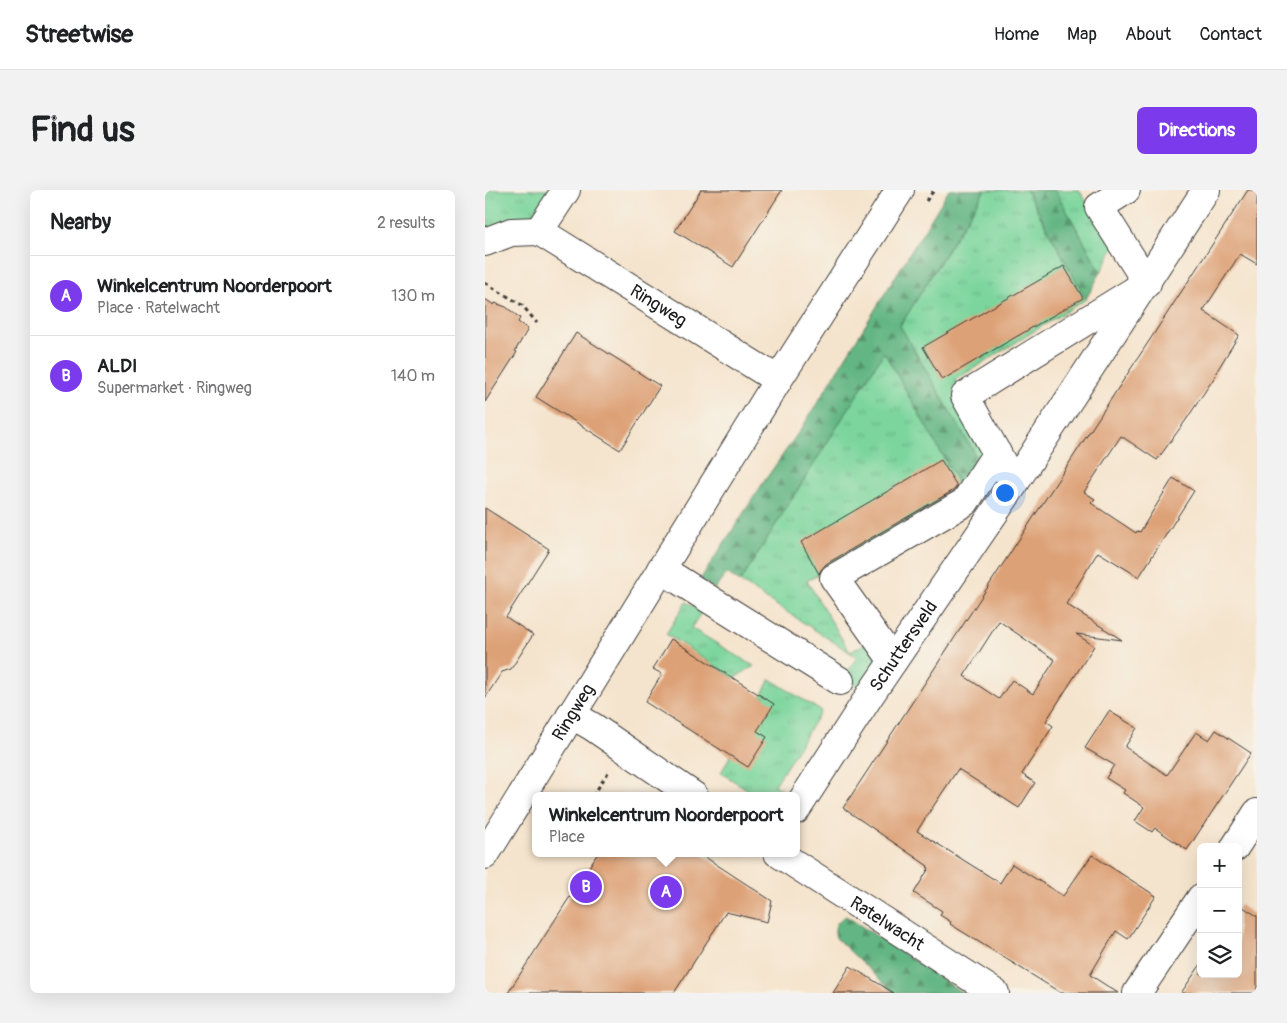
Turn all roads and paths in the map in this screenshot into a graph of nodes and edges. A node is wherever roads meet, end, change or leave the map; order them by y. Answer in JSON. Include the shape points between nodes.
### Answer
{"nodes":[{"id":1,"x":566,"y":190,"type":"edge"},
{"id":2,"x":900,"y":190,"type":"edge"},
{"id":3,"x":1127,"y":190,"type":"edge"},
{"id":4,"x":1206,"y":190,"type":"edge"},
{"id":5,"x":539,"y":231,"type":"junction"},
{"id":6,"x":485,"y":242,"type":"edge"},
{"id":7,"x":485,"y":283,"type":"edge"},
{"id":8,"x":1147,"y":283,"type":"junction"},
{"id":9,"x":537,"y":324,"type":"dead end"},
{"id":10,"x":777,"y":380,"type":"junction"},
{"id":11,"x":997,"y":453,"type":"junction"},
{"id":12,"x":1014,"y":484,"type":"junction"},
{"id":13,"x":661,"y":569,"type":"junction"},
{"id":14,"x":893,"y":661,"type":"junction"},
{"id":15,"x":840,"y":681,"type":"dead end"},
{"id":16,"x":571,"y":714,"type":"junction"},
{"id":17,"x":687,"y":792,"type":"edge"},
{"id":18,"x":800,"y":804,"type":"edge"},
{"id":19,"x":1257,"y":813,"type":"edge"},
{"id":20,"x":1238,"y":843,"type":"edge"},
{"id":21,"x":485,"y":855,"type":"edge"},
{"id":22,"x":784,"y":857,"type":"edge"},
{"id":23,"x":1197,"y":904,"type":"edge"},
{"id":24,"x":995,"y":993,"type":"edge"},
{"id":25,"x":1137,"y":993,"type":"edge"}],
"edges":[{"from":1,"to":5,"type":"street"},
{"from":2,"to":10,"type":"street","name":"Ringweg"},
{"from":3,"to":8,"type":"street","via":[[1099,207]]},
{"from":4,"to":8,"type":"street","name":"Schuttersveld"},
{"from":5,"to":6,"type":"street","via":[[511,232]]},
{"from":5,"to":10,"type":"street","name":"Ringweg"},
{"from":7,"to":9,"type":"path","via":[[522,305]]},
{"from":8,"to":11,"type":"street","name":"Schuttersveld","via":[[965,396]]},
{"from":8,"to":12,"type":"street","name":"Schuttersveld"},
{"from":10,"to":13,"type":"street","name":"Ringweg"},
{"from":11,"to":12,"type":"street","name":"Schuttersveld"},
{"from":11,"to":14,"type":"street","via":[[965,502],[834,578]]},
{"from":12,"to":14,"type":"street","name":"Schuttersveld"},
{"from":13,"to":15,"type":"street"},
{"from":13,"to":16,"type":"street","name":"Ringweg"},
{"from":14,"to":18,"type":"street","name":"Schuttersveld"},
{"from":16,"to":17,"type":"street"},
{"from":16,"to":21,"type":"street","name":"Ringweg"},
{"from":19,"to":20,"type":"street"},
{"from":22,"to":24,"type":"street","name":"Ratelwacht"},
{"from":23,"to":25,"type":"street"}]}
